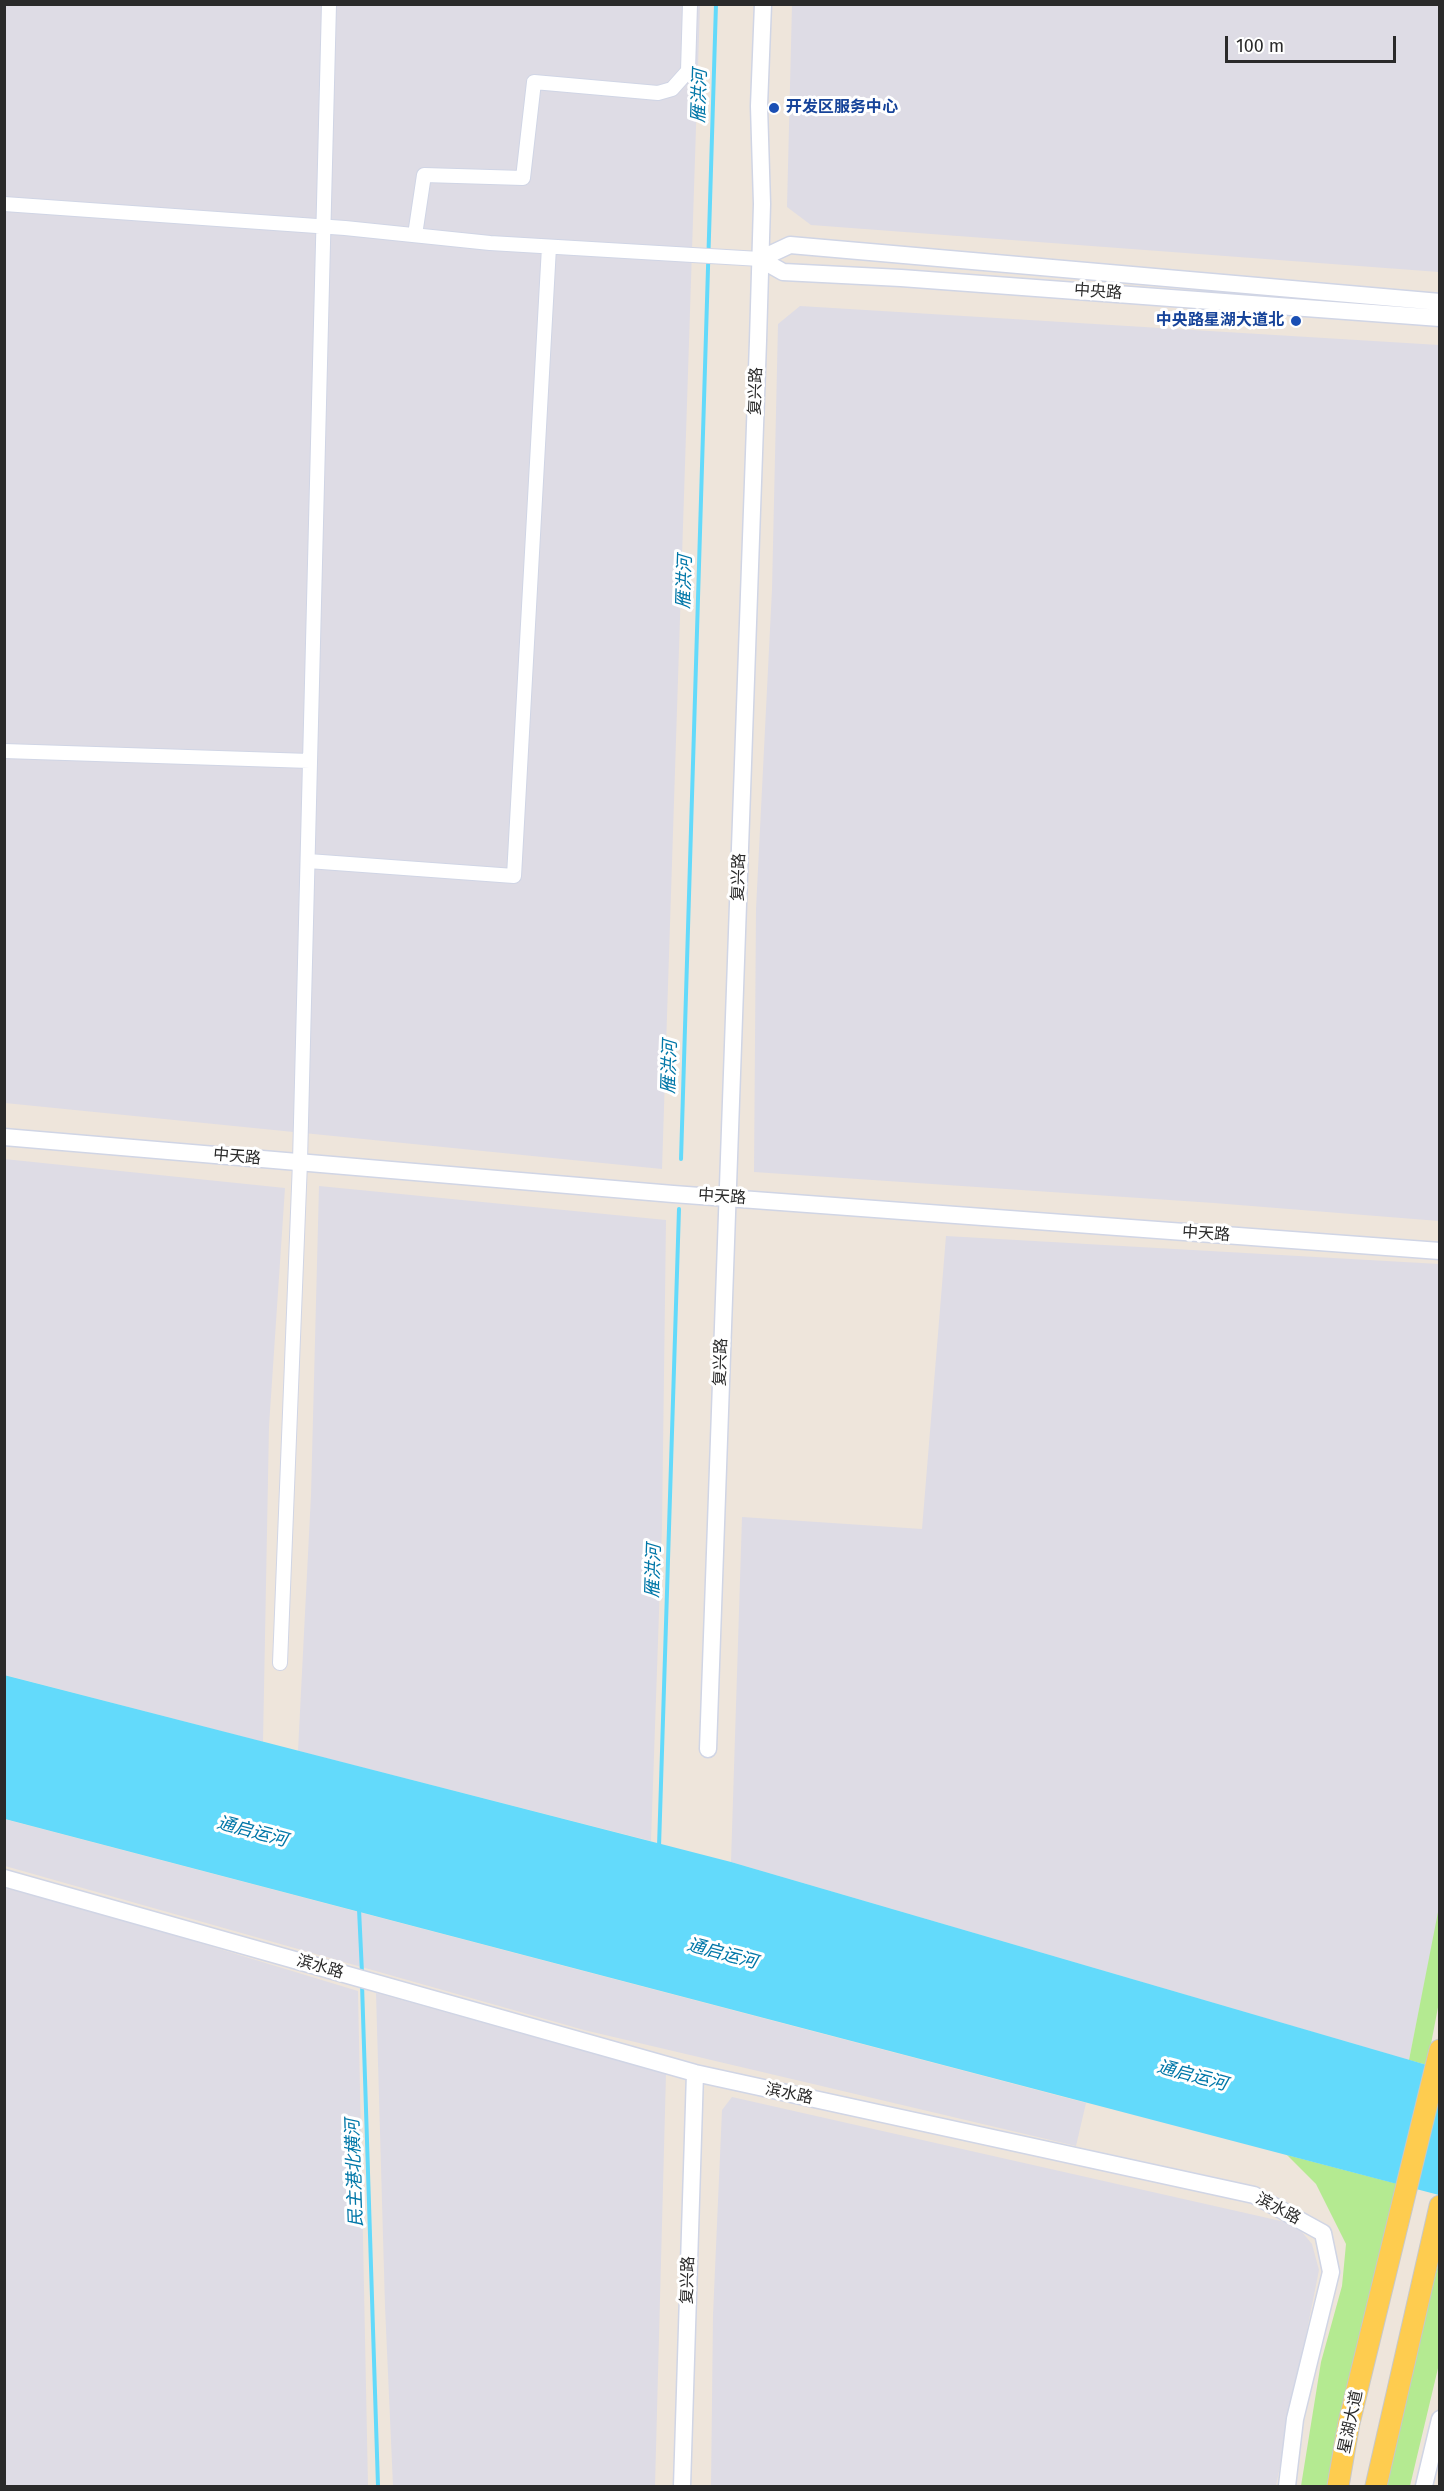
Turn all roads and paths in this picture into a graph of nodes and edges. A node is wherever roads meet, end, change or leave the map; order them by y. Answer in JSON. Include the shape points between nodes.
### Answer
{"nodes":[{"id":1,"x":329,"y":4,"type":"edge"},
{"id":2,"x":690,"y":4,"type":"edge"},
{"id":3,"x":763,"y":4,"type":"edge"},
{"id":4,"x":4,"y":204,"type":"edge"},
{"id":5,"x":324,"y":226,"type":"junction"},
{"id":6,"x":415,"y":235,"type":"junction"},
{"id":7,"x":549,"y":247,"type":"junction"},
{"id":8,"x":760,"y":259,"type":"junction"},
{"id":9,"x":1440,"y":302,"type":"edge"},
{"id":10,"x":1440,"y":318,"type":"edge"},
{"id":11,"x":4,"y":751,"type":"edge"},
{"id":12,"x":310,"y":761,"type":"junction"},
{"id":13,"x":308,"y":861,"type":"junction"},
{"id":14,"x":4,"y":1137,"type":"edge"},
{"id":15,"x":300,"y":1162,"type":"junction"},
{"id":16,"x":727,"y":1198,"type":"junction"},
{"id":17,"x":1440,"y":1251,"type":"edge"},
{"id":18,"x":280,"y":1663,"type":"dead end"},
{"id":19,"x":708,"y":1749,"type":"dead end"},
{"id":20,"x":4,"y":1878,"type":"edge"},
{"id":21,"x":1440,"y":2050,"type":"edge"},
{"id":22,"x":694,"y":2073,"type":"junction"},
{"id":23,"x":1440,"y":2206,"type":"edge"},
{"id":24,"x":1440,"y":2419,"type":"edge"},
{"id":25,"x":682,"y":2487,"type":"edge"},
{"id":26,"x":1287,"y":2487,"type":"edge"},
{"id":27,"x":1338,"y":2487,"type":"edge"},
{"id":28,"x":1376,"y":2487,"type":"edge"},
{"id":29,"x":1424,"y":2487,"type":"edge"}],
"edges":[{"from":1,"to":5,"type":"street"},
{"from":2,"to":6,"type":"street","via":[[688,71],[672,88],[658,93],[534,82],[523,177],[424,175]]},
{"from":3,"to":8,"type":"street","name":"复兴路"},
{"from":4,"to":5,"type":"street"},
{"from":5,"to":6,"type":"street"},
{"from":5,"to":12,"type":"street"},
{"from":6,"to":7,"type":"street"},
{"from":7,"to":8,"type":"street"},
{"from":7,"to":13,"type":"street","via":[[514,876]]},
{"from":8,"to":9,"type":"street","via":[[790,245]]},
{"from":8,"to":10,"type":"street","name":"中央路","via":[[783,272]]},
{"from":8,"to":16,"type":"street","name":"复兴路"},
{"from":11,"to":12,"type":"street"},
{"from":12,"to":13,"type":"street"},
{"from":13,"to":15,"type":"street"},
{"from":14,"to":15,"type":"street","name":"中天路"},
{"from":15,"to":16,"type":"street","name":"中天路"},
{"from":15,"to":18,"type":"street"},
{"from":16,"to":17,"type":"street","name":"中天路"},
{"from":16,"to":19,"type":"street","name":"复兴路"},
{"from":20,"to":22,"type":"street","name":"滨水路"},
{"from":21,"to":27,"type":"main road","name":"星湖大道","via":[[1364,2358]]},
{"from":22,"to":25,"type":"street","name":"复兴路"},
{"from":22,"to":26,"type":"street","name":"滨水路","via":[[1254,2195],[1323,2233],[1331,2272],[1295,2419]]},
{"from":23,"to":28,"type":"main road"},
{"from":24,"to":29,"type":"street"}]}
